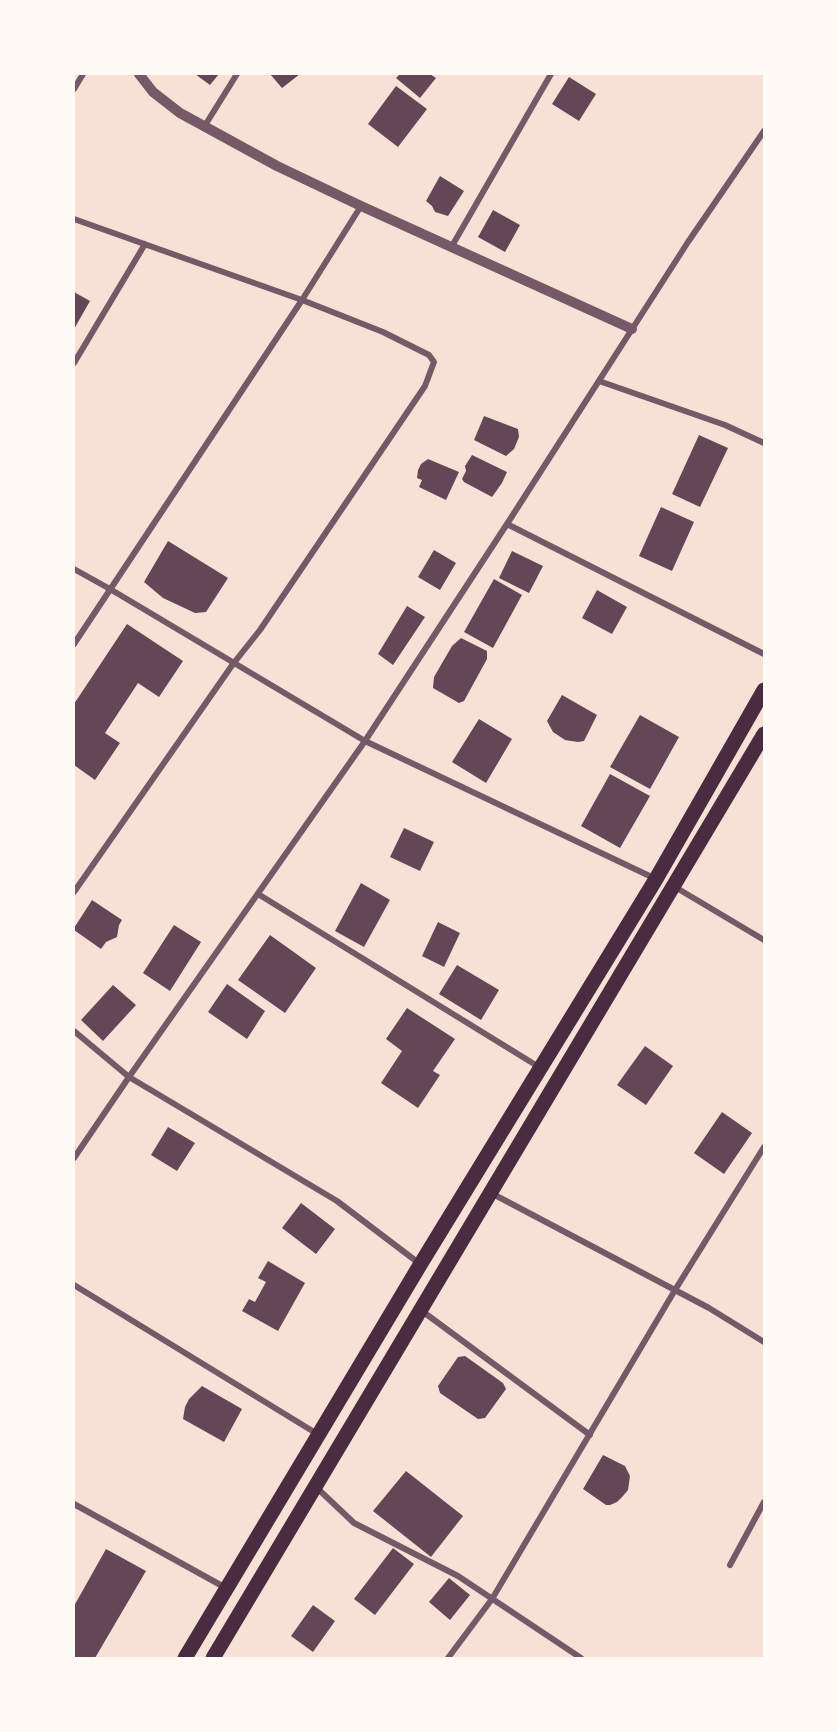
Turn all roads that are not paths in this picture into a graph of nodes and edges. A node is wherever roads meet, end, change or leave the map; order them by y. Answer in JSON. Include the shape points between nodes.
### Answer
{"nodes":[{"id":1,"x":83,"y":74,"type":"edge"},
{"id":2,"x":139,"y":74,"type":"edge"},
{"id":3,"x":237,"y":74,"type":"edge"},
{"id":4,"x":551,"y":74,"type":"edge"},
{"id":5,"x":74,"y":89,"type":"edge"},
{"id":6,"x":204,"y":128,"type":"junction"},
{"id":7,"x":765,"y":131,"type":"edge"},
{"id":8,"x":361,"y":206,"type":"junction"},
{"id":9,"x":74,"y":219,"type":"edge"},
{"id":10,"x":145,"y":244,"type":"junction"},
{"id":11,"x":452,"y":246,"type":"junction"},
{"id":12,"x":302,"y":300,"type":"junction"},
{"id":13,"x":632,"y":329,"type":"junction"},
{"id":14,"x":74,"y":363,"type":"edge"},
{"id":15,"x":599,"y":381,"type":"junction"},
{"id":16,"x":765,"y":443,"type":"edge"},
{"id":17,"x":507,"y":524,"type":"junction"},
{"id":18,"x":74,"y":569,"type":"edge"},
{"id":19,"x":110,"y":589,"type":"junction"},
{"id":20,"x":74,"y":644,"type":"edge"},
{"id":21,"x":765,"y":654,"type":"edge"},
{"id":22,"x":233,"y":664,"type":"junction"},
{"id":23,"x":765,"y":690,"type":"edge"},
{"id":24,"x":765,"y":734,"type":"edge"},
{"id":25,"x":365,"y":741,"type":"junction"},
{"id":26,"x":656,"y":879,"type":"junction"},
{"id":27,"x":674,"y":886,"type":"junction"},
{"id":28,"x":74,"y":892,"type":"edge"},
{"id":29,"x":258,"y":894,"type":"junction"},
{"id":30,"x":765,"y":940,"type":"edge"},
{"id":31,"x":74,"y":1031,"type":"edge"},
{"id":32,"x":540,"y":1068,"type":"junction"},
{"id":33,"x":129,"y":1077,"type":"junction"},
{"id":34,"x":765,"y":1147,"type":"edge"},
{"id":35,"x":74,"y":1158,"type":"edge"},
{"id":36,"x":491,"y":1193,"type":"junction"},
{"id":37,"x":420,"y":1265,"type":"junction"},
{"id":38,"x":74,"y":1285,"type":"edge"},
{"id":39,"x":675,"y":1290,"type":"junction"},
{"id":40,"x":421,"y":1310,"type":"junction"},
{"id":41,"x":765,"y":1342,"type":"edge"},
{"id":42,"x":590,"y":1434,"type":"junction"},
{"id":43,"x":319,"y":1435,"type":"junction"},
{"id":44,"x":316,"y":1486,"type":"junction"},
{"id":45,"x":765,"y":1502,"type":"edge"},
{"id":46,"x":74,"y":1504,"type":"edge"},
{"id":47,"x":730,"y":1565,"type":"dead end"},
{"id":48,"x":227,"y":1588,"type":"junction"},
{"id":49,"x":492,"y":1599,"type":"junction"},
{"id":50,"x":185,"y":1659,"type":"edge"},
{"id":51,"x":213,"y":1659,"type":"edge"},
{"id":52,"x":448,"y":1659,"type":"edge"},
{"id":53,"x":581,"y":1659,"type":"edge"}],
"edges":[{"from":1,"to":5,"type":"street"},
{"from":2,"to":6,"type":"street","via":[[153,92]]},
{"from":3,"to":6,"type":"street"},
{"from":4,"to":11,"type":"street"},
{"from":6,"to":8,"type":"street"},
{"from":7,"to":13,"type":"street"},
{"from":8,"to":11,"type":"street"},
{"from":8,"to":12,"type":"street"},
{"from":9,"to":10,"type":"street"},
{"from":10,"to":12,"type":"street"},
{"from":10,"to":14,"type":"street"},
{"from":11,"to":13,"type":"street"},
{"from":12,"to":19,"type":"street"},
{"from":12,"to":22,"type":"street","via":[[392,336],[429,355],[434,362],[425,386]]},
{"from":13,"to":15,"type":"street"},
{"from":15,"to":16,"type":"street"},
{"from":15,"to":17,"type":"street"},
{"from":17,"to":21,"type":"street"},
{"from":17,"to":25,"type":"street"},
{"from":18,"to":19,"type":"street"},
{"from":19,"to":20,"type":"street"},
{"from":19,"to":22,"type":"street"},
{"from":22,"to":25,"type":"street"},
{"from":22,"to":28,"type":"street"},
{"from":23,"to":26,"type":"highway"},
{"from":24,"to":27,"type":"highway"},
{"from":25,"to":26,"type":"street"},
{"from":25,"to":29,"type":"street"},
{"from":26,"to":32,"type":"highway"},
{"from":27,"to":30,"type":"street"},
{"from":27,"to":36,"type":"highway"},
{"from":29,"to":32,"type":"street"},
{"from":29,"to":33,"type":"street"},
{"from":31,"to":33,"type":"street"},
{"from":32,"to":37,"type":"highway"},
{"from":33,"to":35,"type":"street"},
{"from":33,"to":37,"type":"street","via":[[337,1201]]},
{"from":34,"to":39,"type":"street"},
{"from":36,"to":39,"type":"street"},
{"from":36,"to":40,"type":"highway"},
{"from":37,"to":43,"type":"highway"},
{"from":38,"to":43,"type":"street"},
{"from":39,"to":41,"type":"street"},
{"from":39,"to":42,"type":"street"},
{"from":40,"to":42,"type":"street"},
{"from":40,"to":44,"type":"highway"},
{"from":42,"to":49,"type":"street"},
{"from":43,"to":48,"type":"highway"},
{"from":44,"to":49,"type":"street","via":[[354,1523],[458,1576]]},
{"from":44,"to":51,"type":"highway"},
{"from":45,"to":47,"type":"street"},
{"from":46,"to":48,"type":"street"},
{"from":48,"to":50,"type":"highway"},
{"from":49,"to":52,"type":"street"},
{"from":49,"to":53,"type":"street"}]}
